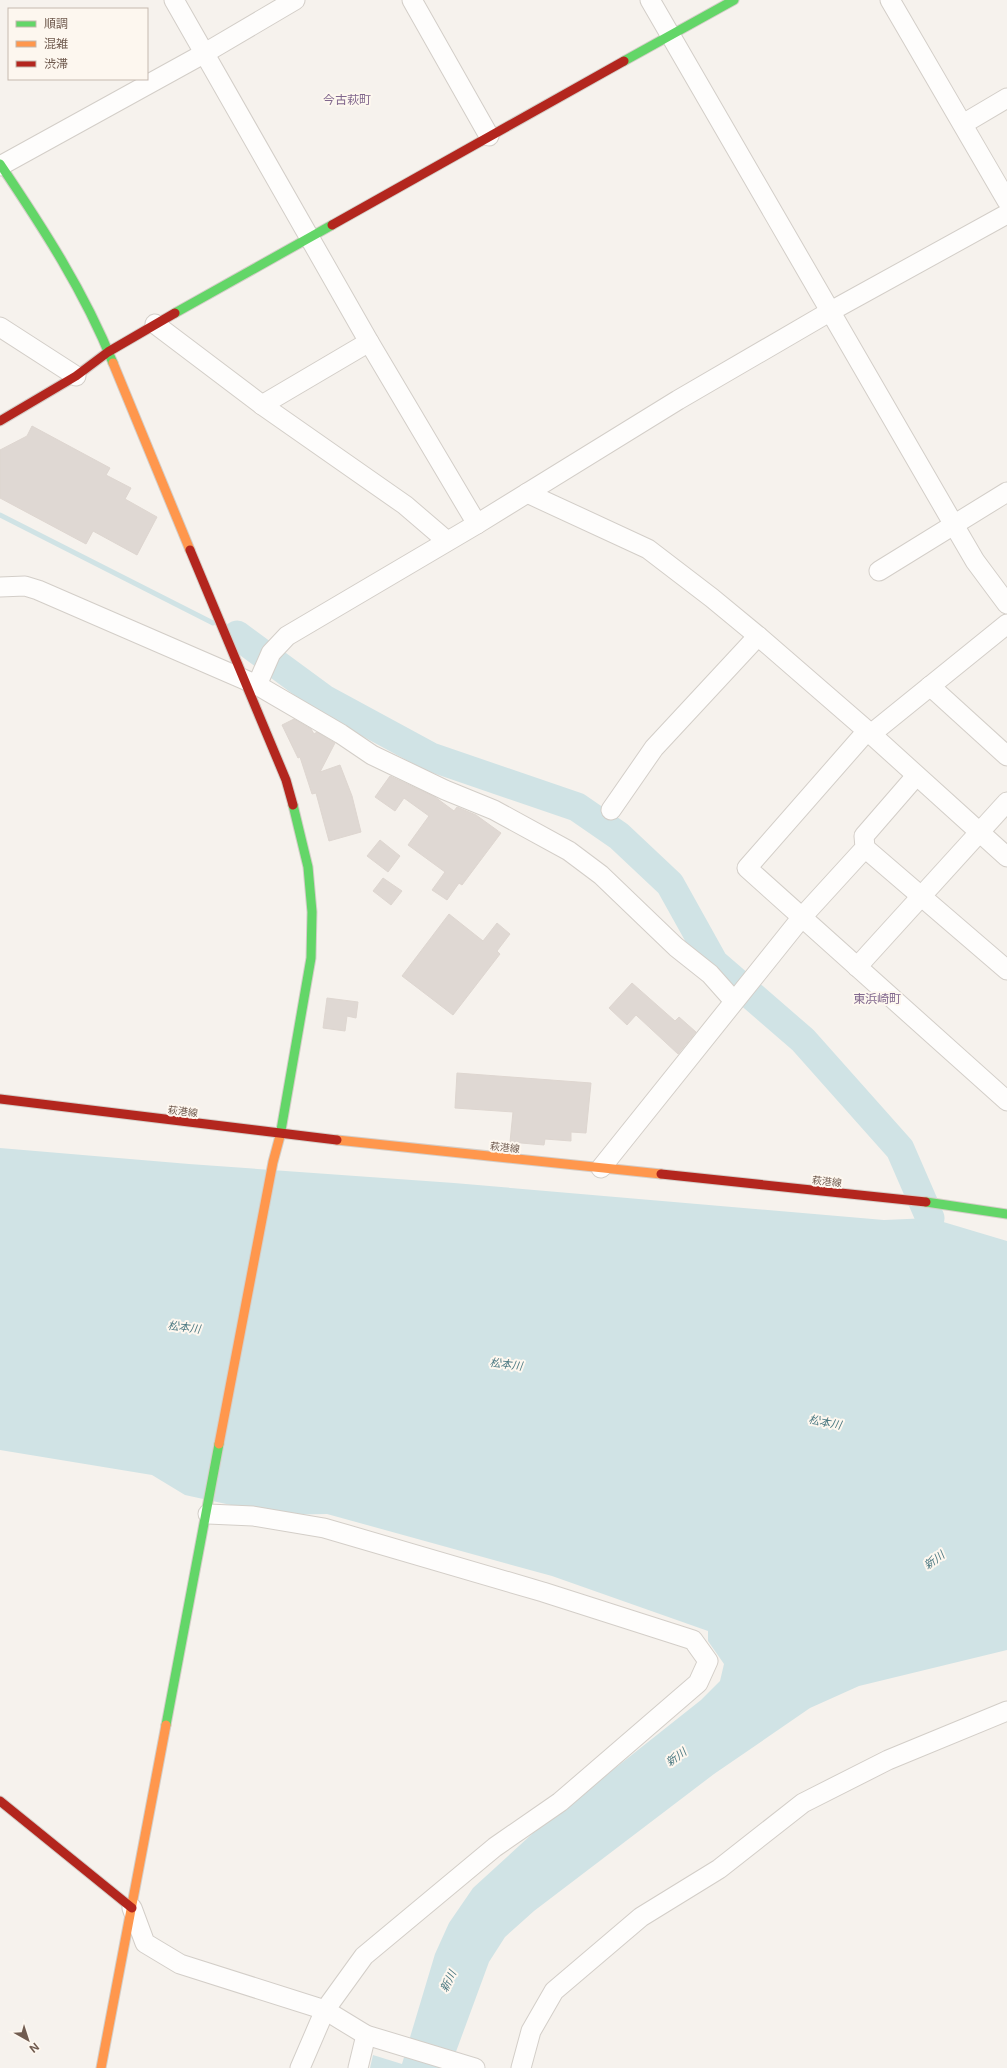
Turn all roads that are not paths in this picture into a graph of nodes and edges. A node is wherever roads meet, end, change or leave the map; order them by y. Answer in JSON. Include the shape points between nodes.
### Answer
{"nodes":[{"id":1,"x":174,"y":0,"type":"edge"},
{"id":2,"x":295,"y":0,"type":"edge"},
{"id":3,"x":412,"y":0,"type":"edge"},
{"id":4,"x":650,"y":0,"type":"edge"},
{"id":5,"x":734,"y":0,"type":"edge"},
{"id":6,"x":890,"y":0,"type":"edge"},
{"id":7,"x":670,"y":35,"type":"junction"},
{"id":8,"x":205,"y":53,"type":"junction"},
{"id":9,"x":1007,"y":98,"type":"edge"},
{"id":10,"x":963,"y":124,"type":"junction"},
{"id":11,"x":489,"y":136,"type":"junction"},
{"id":12,"x":0,"y":165,"type":"edge"},
{"id":13,"x":1007,"y":201,"type":"edge"},
{"id":14,"x":1007,"y":214,"type":"edge"},
{"id":15,"x":310,"y":237,"type":"junction"},
{"id":16,"x":831,"y":311,"type":"junction"},
{"id":17,"x":155,"y":324,"type":"junction"},
{"id":18,"x":0,"y":327,"type":"edge"},
{"id":19,"x":369,"y":342,"type":"junction"},
{"id":20,"x":108,"y":352,"type":"junction"},
{"id":21,"x":76,"y":376,"type":"junction"},
{"id":22,"x":262,"y":405,"type":"junction"},
{"id":23,"x":0,"y":421,"type":"edge"},
{"id":24,"x":1007,"y":492,"type":"edge"},
{"id":25,"x":527,"y":493,"type":"junction"},
{"id":26,"x":477,"y":524,"type":"junction"},
{"id":27,"x":954,"y":525,"type":"junction"},
{"id":28,"x":447,"y":541,"type":"junction"},
{"id":29,"x":879,"y":571,"type":"dead end"},
{"id":30,"x":0,"y":587,"type":"edge"},
{"id":31,"x":1007,"y":604,"type":"edge"},
{"id":32,"x":1007,"y":624,"type":"edge"},
{"id":33,"x":758,"y":636,"type":"junction"},
{"id":34,"x":250,"y":682,"type":"junction"},
{"id":35,"x":930,"y":686,"type":"junction"},
{"id":36,"x":869,"y":732,"type":"junction"},
{"id":37,"x":1007,"y":756,"type":"edge"},
{"id":38,"x":916,"y":776,"type":"junction"},
{"id":39,"x":1007,"y":802,"type":"edge"},
{"id":40,"x":611,"y":810,"type":"dead end"},
{"id":41,"x":979,"y":832,"type":"junction"},
{"id":42,"x":865,"y":848,"type":"junction"},
{"id":43,"x":1007,"y":857,"type":"edge"},
{"id":44,"x":922,"y":896,"type":"junction"},
{"id":45,"x":802,"y":917,"type":"junction"},
{"id":46,"x":857,"y":967,"type":"junction"},
{"id":47,"x":1007,"y":970,"type":"edge"},
{"id":48,"x":737,"y":999,"type":"junction"},
{"id":49,"x":0,"y":1099,"type":"edge"},
{"id":50,"x":1007,"y":1101,"type":"edge"},
{"id":51,"x":281,"y":1134,"type":"junction"},
{"id":52,"x":601,"y":1168,"type":"junction"},
{"id":53,"x":1007,"y":1214,"type":"edge"},
{"id":54,"x":209,"y":1509,"type":"junction"},
{"id":55,"x":1007,"y":1712,"type":"edge"},
{"id":56,"x":0,"y":1801,"type":"edge"},
{"id":57,"x":132,"y":1908,"type":"junction"},
{"id":58,"x":326,"y":2010,"type":"junction"},
{"id":59,"x":366,"y":2035,"type":"junction"},
{"id":60,"x":473,"y":2067,"type":"edge"},
{"id":61,"x":102,"y":2068,"type":"edge"},
{"id":62,"x":300,"y":2068,"type":"edge"},
{"id":63,"x":358,"y":2068,"type":"edge"},
{"id":64,"x":521,"y":2068,"type":"edge"}],
"edges":[{"from":1,"to":8,"type":"street"},
{"from":2,"to":8,"type":"street"},
{"from":3,"to":11,"type":"street"},
{"from":4,"to":7,"type":"street"},
{"from":5,"to":7,"type":"street"},
{"from":6,"to":10,"type":"street"},
{"from":7,"to":11,"type":"street"},
{"from":7,"to":16,"type":"street"},
{"from":8,"to":12,"type":"street"},
{"from":8,"to":15,"type":"street"},
{"from":9,"to":10,"type":"street"},
{"from":10,"to":13,"type":"street"},
{"from":11,"to":15,"type":"street"},
{"from":12,"to":20,"type":"street","via":[[57,250],[84,298]]},
{"from":14,"to":16,"type":"street"},
{"from":15,"to":17,"type":"street"},
{"from":15,"to":19,"type":"street"},
{"from":16,"to":25,"type":"street","via":[[678,400]]},
{"from":16,"to":27,"type":"street"},
{"from":17,"to":20,"type":"street"},
{"from":17,"to":22,"type":"street"},
{"from":18,"to":21,"type":"street"},
{"from":19,"to":22,"type":"street"},
{"from":19,"to":26,"type":"street"},
{"from":20,"to":21,"type":"street"},
{"from":20,"to":34,"type":"street"},
{"from":21,"to":23,"type":"street"},
{"from":22,"to":28,"type":"street","via":[[405,505]]},
{"from":24,"to":27,"type":"street"},
{"from":25,"to":26,"type":"street"},
{"from":25,"to":33,"type":"street","via":[[648,549]]},
{"from":26,"to":28,"type":"street"},
{"from":27,"to":29,"type":"street"},
{"from":27,"to":31,"type":"street","via":[[975,561]]},
{"from":28,"to":34,"type":"street","via":[[287,636]]},
{"from":30,"to":34,"type":"street","via":[[25,586],[38,590]]},
{"from":32,"to":35,"type":"street"},
{"from":33,"to":36,"type":"street"},
{"from":33,"to":40,"type":"street","via":[[654,748]]},
{"from":34,"to":48,"type":"street","via":[[341,734],[372,755],[494,810],[570,851],[601,875],[676,947]]},
{"from":34,"to":51,"type":"street","via":[[300,827],[308,867],[312,912],[311,958]]},
{"from":35,"to":36,"type":"street"},
{"from":35,"to":37,"type":"street"},
{"from":36,"to":38,"type":"street"},
{"from":36,"to":45,"type":"street","via":[[747,868]]},
{"from":38,"to":41,"type":"street"},
{"from":38,"to":42,"type":"street","via":[[864,836]]},
{"from":39,"to":41,"type":"street"},
{"from":41,"to":43,"type":"street"},
{"from":41,"to":44,"type":"street"},
{"from":42,"to":44,"type":"street"},
{"from":42,"to":45,"type":"street"},
{"from":44,"to":46,"type":"street"},
{"from":44,"to":47,"type":"street"},
{"from":45,"to":46,"type":"street"},
{"from":45,"to":48,"type":"street"},
{"from":46,"to":50,"type":"street"},
{"from":48,"to":52,"type":"street"},
{"from":49,"to":51,"type":"street","name":"萩港線"},
{"from":51,"to":52,"type":"street","name":"萩港線"},
{"from":51,"to":54,"type":"street","via":[[273,1162]]},
{"from":52,"to":53,"type":"street","name":"萩港線","via":[[954,1205]]},
{"from":54,"to":57,"type":"street"},
{"from":54,"to":58,"type":"street","via":[[324,1528],[543,1592],[693,1640],[708,1661],[698,1683],[560,1802],[495,1847],[364,1956]]},
{"from":55,"to":64,"type":"street","via":[[888,1760],[803,1803],[719,1869],[641,1917],[554,1991],[531,2031]]},
{"from":56,"to":57,"type":"street"},
{"from":57,"to":58,"type":"street","via":[[145,1944],[180,1964]]},
{"from":57,"to":61,"type":"street"},
{"from":58,"to":59,"type":"street"},
{"from":58,"to":62,"type":"street"},
{"from":59,"to":60,"type":"street"},
{"from":59,"to":63,"type":"street"}]}
